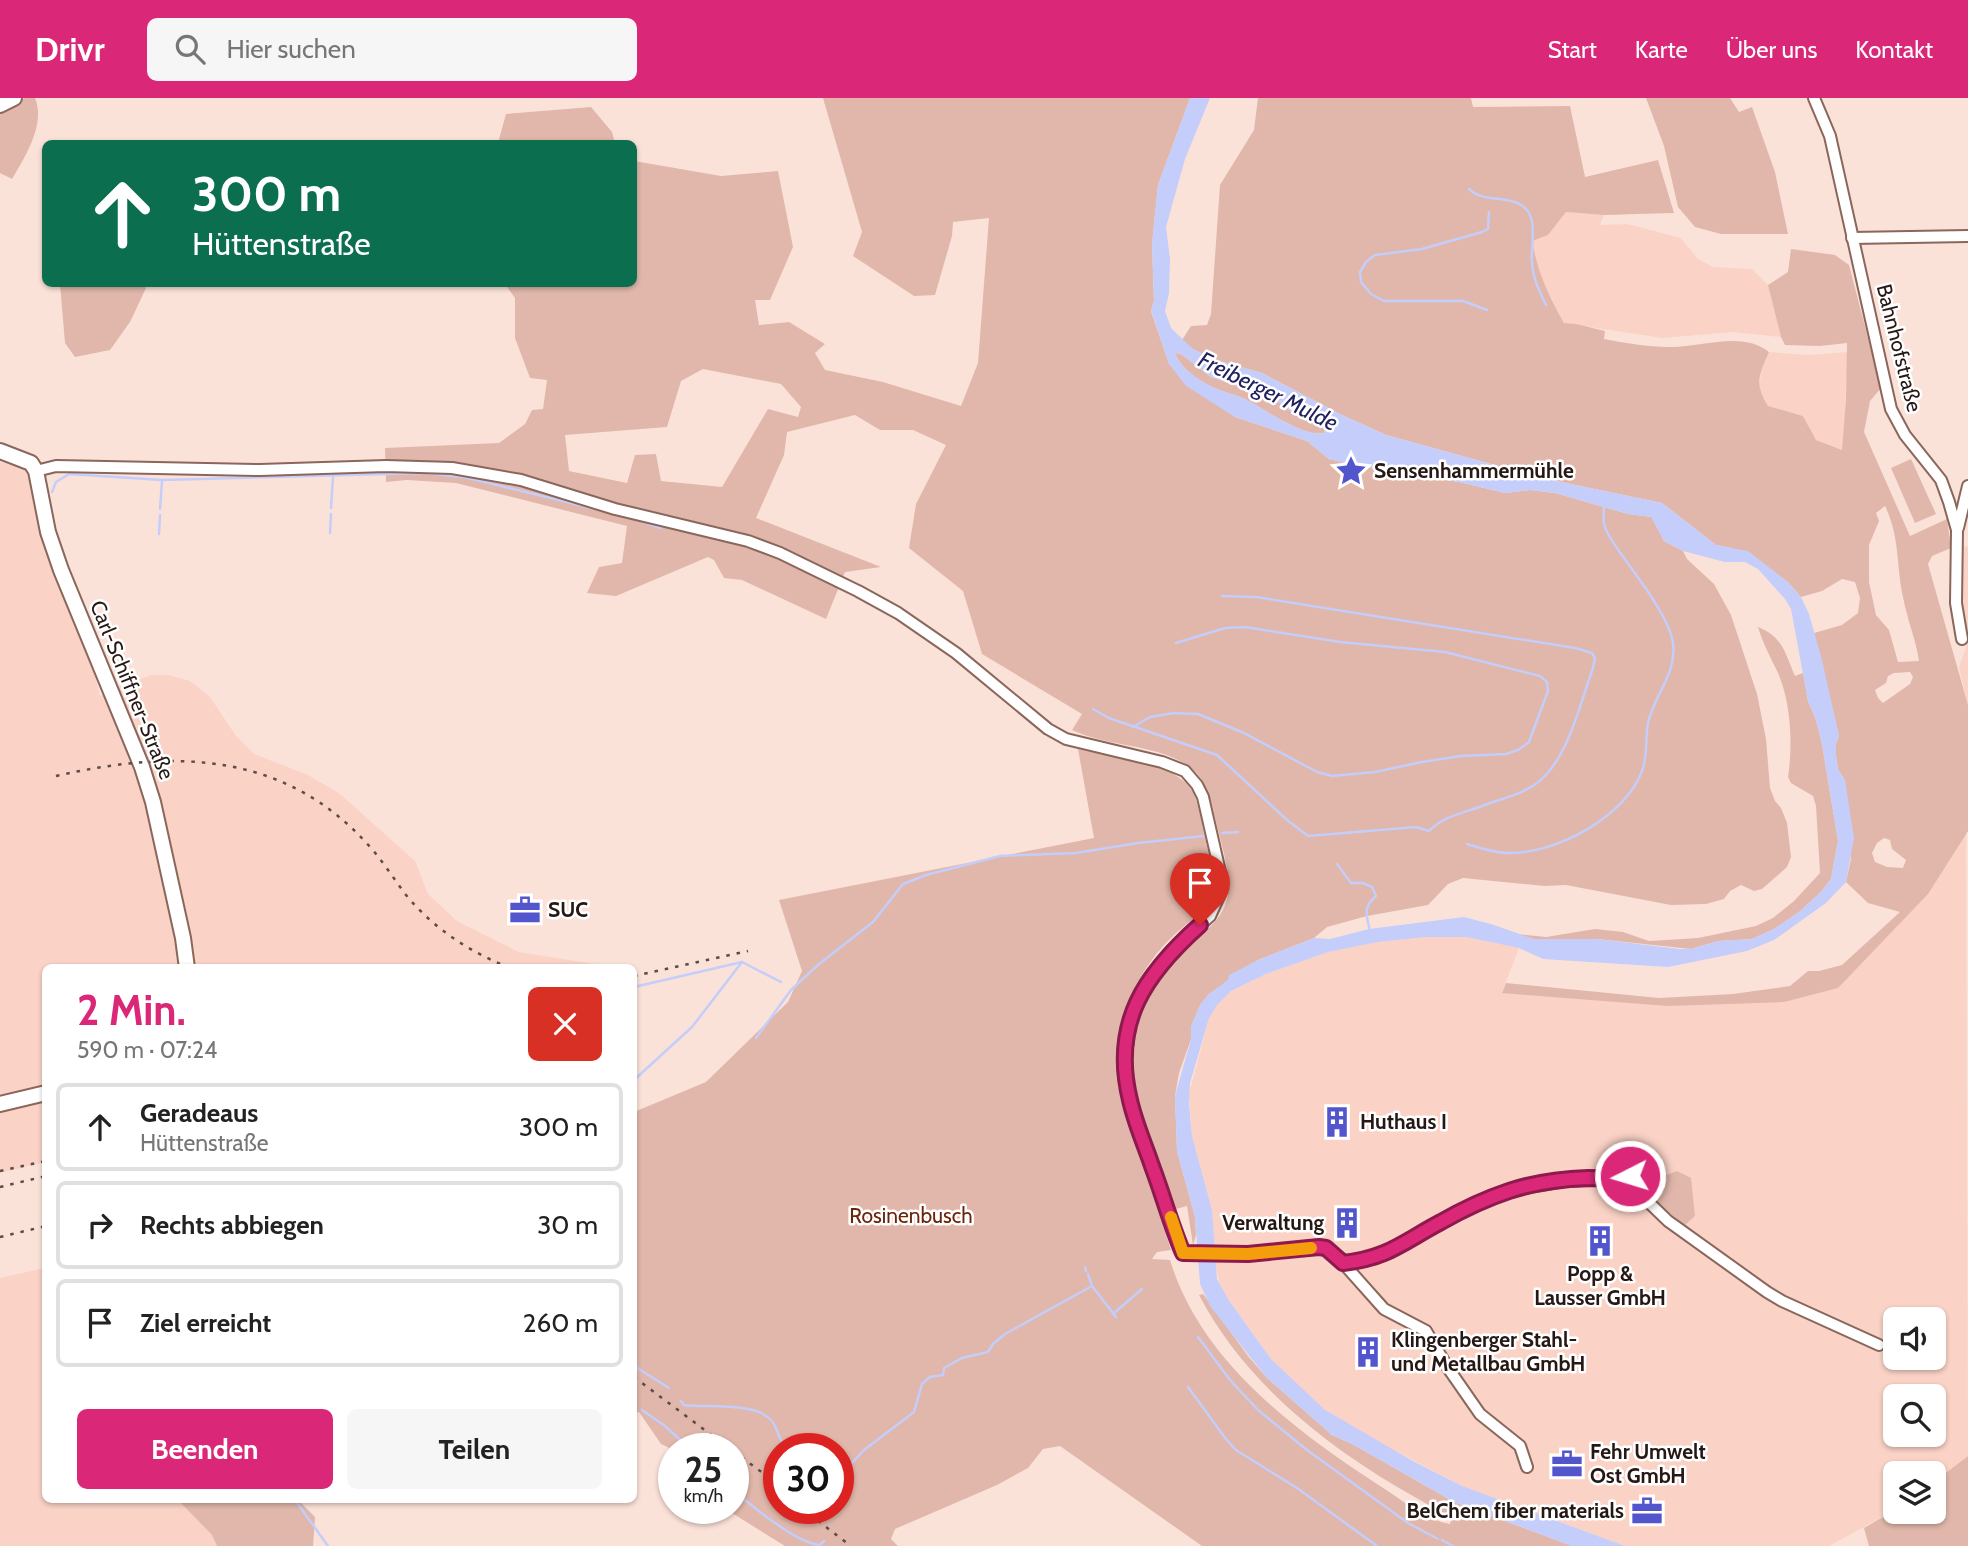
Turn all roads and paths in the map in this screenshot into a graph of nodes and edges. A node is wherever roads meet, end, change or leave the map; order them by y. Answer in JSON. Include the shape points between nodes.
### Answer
{"nodes":[{"id":1,"x":14,"y":98,"type":"edge"},
{"id":2,"x":1814,"y":98,"type":"edge"},
{"id":3,"x":0,"y":105,"type":"edge"},
{"id":4,"x":1968,"y":236,"type":"edge"},
{"id":5,"x":1852,"y":238,"type":"junction"},
{"id":6,"x":0,"y":451,"type":"edge"},
{"id":7,"x":36,"y":471,"type":"junction"},
{"id":8,"x":1968,"y":486,"type":"edge"},
{"id":9,"x":1957,"y":530,"type":"junction"},
{"id":10,"x":1962,"y":639,"type":"dead end"},
{"id":11,"x":186,"y":964,"type":"edge"},
{"id":12,"x":42,"y":1094,"type":"edge"},
{"id":13,"x":0,"y":1104,"type":"edge"},
{"id":14,"x":1343,"y":1263,"type":"junction"},
{"id":15,"x":1879,"y":1345,"type":"dead end"},
{"id":16,"x":1527,"y":1467,"type":"dead end"}],
"edges":[{"from":1,"to":3,"type":"main road"},
{"from":2,"to":5,"type":"street","name":"Bahnhofstraße","via":[[1830,136]]},
{"from":4,"to":5,"type":"street"},
{"from":5,"to":9,"type":"street","name":"Bahnhofstraße","via":[[1891,410],[1941,480]]},
{"from":6,"to":7,"type":"main road","via":[[31,464]]},
{"from":7,"to":11,"type":"main road","name":"Carl-Schiffner-Straße","via":[[61,570],[109,681],[153,802]]},
{"from":7,"to":14,"type":"street","via":[[56,466],[260,470],[417,466],[521,480],[780,553],[898,613],[956,653],[1048,729],[1185,771],[1203,797],[1221,876],[1220,894],[1210,916],[1149,978],[1135,1006],[1125,1062],[1130,1101],[1183,1253],[1248,1254],[1319,1247]]},
{"from":8,"to":9,"type":"street"},
{"from":9,"to":10,"type":"street","name":"Bahnhofstraße","via":[[1955,603]]},
{"from":12,"to":13,"type":"main road"},
{"from":14,"to":15,"type":"street","via":[[1391,1252],[1438,1223],[1508,1191],[1564,1181],[1619,1179],[1640,1171],[1635,1182],[1639,1192],[1668,1221],[1782,1301]]},
{"from":14,"to":16,"type":"street","via":[[1384,1309],[1426,1331],[1480,1414],[1520,1446]]}]}
